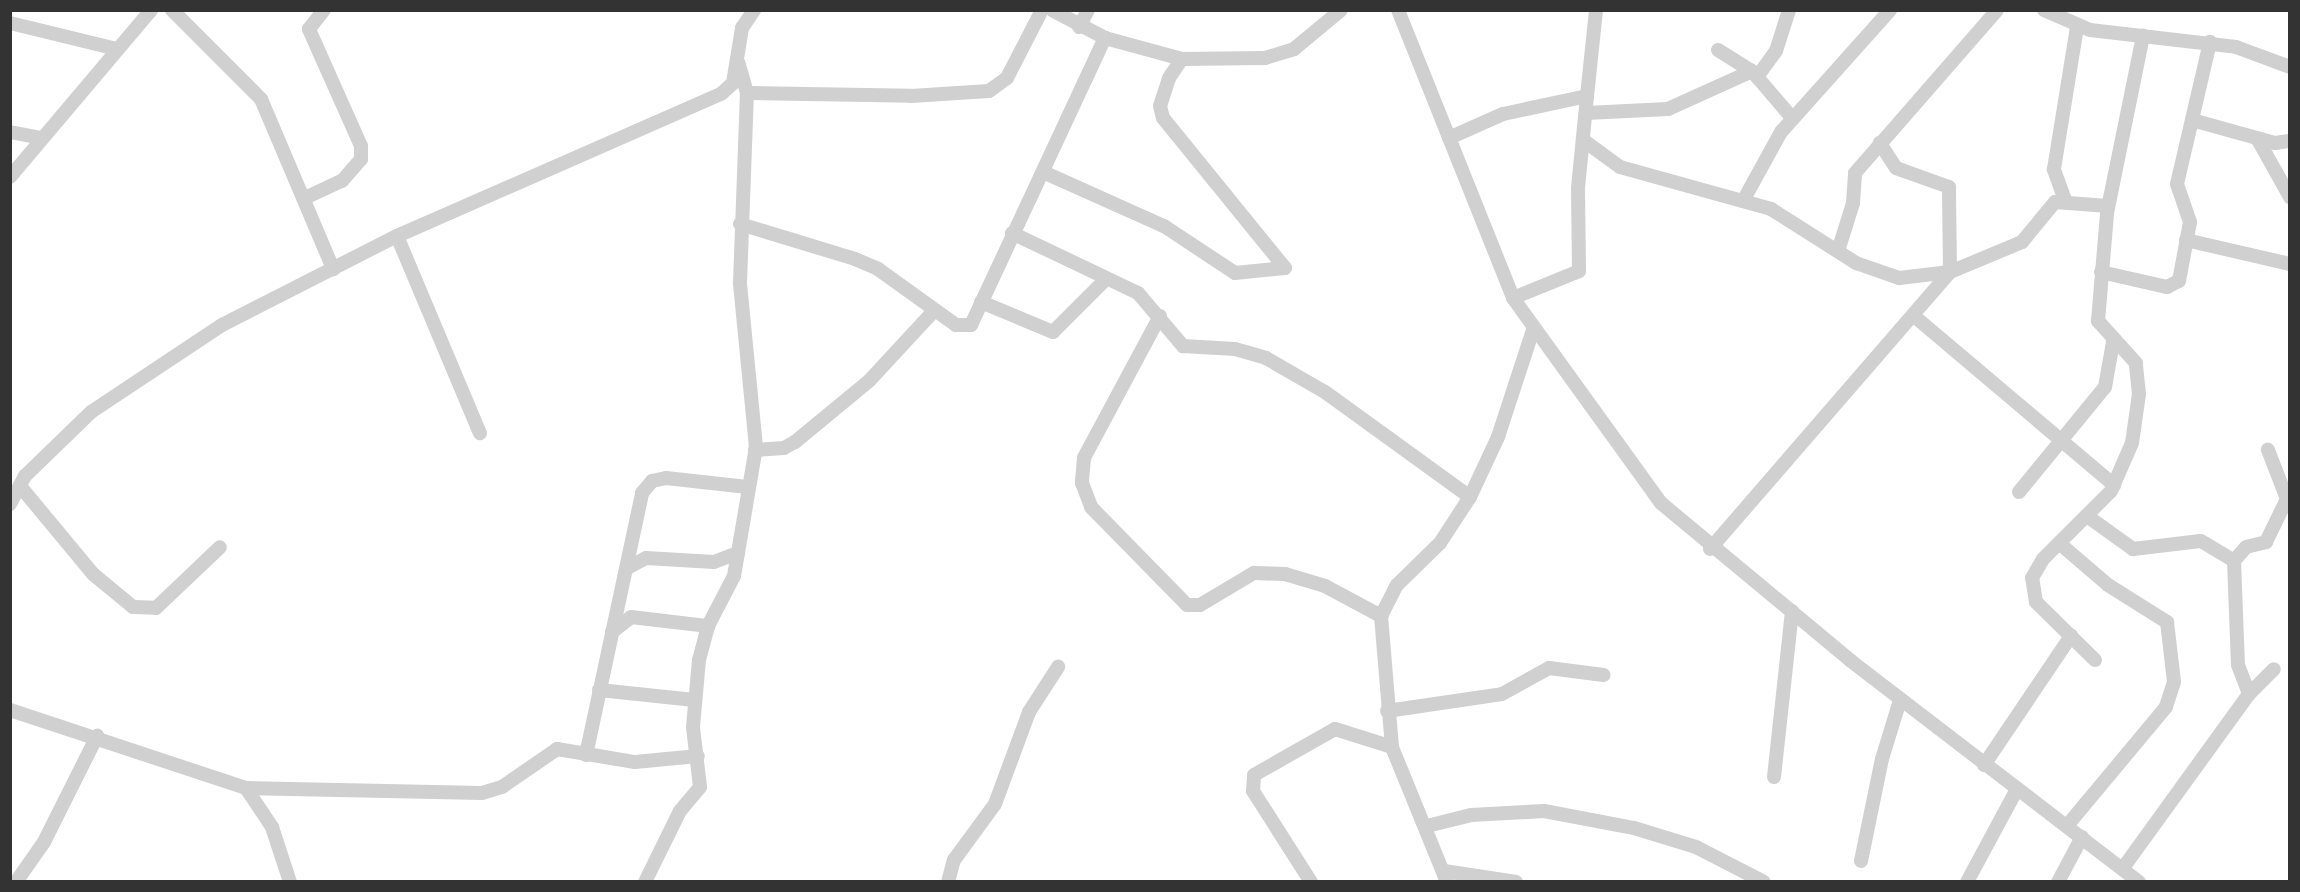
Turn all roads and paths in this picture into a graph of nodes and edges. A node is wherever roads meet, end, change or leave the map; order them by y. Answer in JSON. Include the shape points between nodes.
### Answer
{"nodes":[{"id":1,"x":151,"y":10,"type":"edge"},
{"id":2,"x":172,"y":10,"type":"edge"},
{"id":3,"x":324,"y":10,"type":"edge"},
{"id":4,"x":754,"y":10,"type":"edge"},
{"id":5,"x":1042,"y":10,"type":"edge"},
{"id":6,"x":1052,"y":10,"type":"edge"},
{"id":7,"x":1088,"y":10,"type":"edge"},
{"id":8,"x":1341,"y":10,"type":"edge"},
{"id":9,"x":1398,"y":10,"type":"edge"},
{"id":10,"x":1596,"y":10,"type":"edge"},
{"id":11,"x":1789,"y":10,"type":"edge"},
{"id":12,"x":1890,"y":10,"type":"edge"},
{"id":13,"x":1997,"y":10,"type":"edge"},
{"id":14,"x":2044,"y":10,"type":"edge"},
{"id":15,"x":10,"y":23,"type":"edge"},
{"id":16,"x":1079,"y":27,"type":"junction"},
{"id":17,"x":2077,"y":27,"type":"junction"},
{"id":18,"x":2143,"y":36,"type":"junction"},
{"id":19,"x":1105,"y":38,"type":"junction"},
{"id":20,"x":2210,"y":42,"type":"junction"},
{"id":21,"x":117,"y":49,"type":"junction"},
{"id":22,"x":1718,"y":50,"type":"dead end"},
{"id":23,"x":1182,"y":59,"type":"junction"},
{"id":24,"x":738,"y":62,"type":"junction"},
{"id":25,"x":2289,"y":67,"type":"edge"},
{"id":26,"x":1755,"y":74,"type":"junction"},
{"id":27,"x":747,"y":93,"type":"junction"},
{"id":28,"x":1587,"y":96,"type":"junction"},
{"id":29,"x":1586,"y":113,"type":"junction"},
{"id":30,"x":1793,"y":119,"type":"junction"},
{"id":31,"x":2192,"y":120,"type":"junction"},
{"id":32,"x":10,"y":132,"type":"edge"},
{"id":33,"x":40,"y":138,"type":"junction"},
{"id":34,"x":1449,"y":138,"type":"junction"},
{"id":35,"x":2257,"y":138,"type":"junction"},
{"id":36,"x":1583,"y":140,"type":"junction"},
{"id":37,"x":2289,"y":141,"type":"edge"},
{"id":38,"x":1880,"y":143,"type":"junction"},
{"id":39,"x":1043,"y":172,"type":"junction"},
{"id":40,"x":10,"y":177,"type":"edge"},
{"id":41,"x":307,"y":197,"type":"junction"},
{"id":42,"x":2289,"y":197,"type":"edge"},
{"id":43,"x":2065,"y":200,"type":"junction"},
{"id":44,"x":1743,"y":201,"type":"junction"},
{"id":45,"x":2108,"y":206,"type":"junction"},
{"id":46,"x":740,"y":224,"type":"junction"},
{"id":47,"x":1012,"y":233,"type":"junction"},
{"id":48,"x":397,"y":236,"type":"junction"},
{"id":49,"x":2186,"y":240,"type":"junction"},
{"id":50,"x":1838,"y":251,"type":"junction"},
{"id":51,"x":2289,"y":264,"type":"edge"},
{"id":52,"x":333,"y":269,"type":"junction"},
{"id":53,"x":1950,"y":272,"type":"junction"},
{"id":54,"x":2101,"y":272,"type":"junction"},
{"id":55,"x":1106,"y":279,"type":"junction"},
{"id":56,"x":1513,"y":298,"type":"junction"},
{"id":57,"x":981,"y":302,"type":"junction"},
{"id":58,"x":933,"y":312,"type":"junction"},
{"id":59,"x":1160,"y":316,"type":"junction"},
{"id":60,"x":1914,"y":316,"type":"junction"},
{"id":61,"x":1533,"y":330,"type":"junction"},
{"id":62,"x":2113,"y":342,"type":"junction"},
{"id":63,"x":480,"y":433,"type":"dead end"},
{"id":64,"x":2062,"y":439,"type":"junction"},
{"id":65,"x":755,"y":450,"type":"junction"},
{"id":66,"x":2268,"y":450,"type":"dead end"},
{"id":67,"x":2114,"y":485,"type":"junction"},
{"id":68,"x":20,"y":486,"type":"junction"},
{"id":69,"x":748,"y":487,"type":"junction"},
{"id":70,"x":2019,"y":492,"type":"dead end"},
{"id":71,"x":1470,"y":497,"type":"junction"},
{"id":72,"x":2288,"y":499,"type":"edge"},
{"id":73,"x":10,"y":504,"type":"edge"},
{"id":74,"x":2087,"y":516,"type":"junction"},
{"id":75,"x":2059,"y":543,"type":"junction"},
{"id":76,"x":220,"y":547,"type":"dead end"},
{"id":77,"x":1710,"y":549,"type":"junction"},
{"id":78,"x":738,"y":553,"type":"junction"},
{"id":79,"x":2234,"y":561,"type":"junction"},
{"id":80,"x":629,"y":567,"type":"junction"},
{"id":81,"x":1792,"y":611,"type":"junction"},
{"id":82,"x":1381,"y":616,"type":"junction"},
{"id":83,"x":708,"y":626,"type":"junction"},
{"id":84,"x":612,"y":632,"type":"junction"},
{"id":85,"x":2071,"y":636,"type":"junction"},
{"id":86,"x":2096,"y":660,"type":"dead end"},
{"id":87,"x":1058,"y":667,"type":"dead end"},
{"id":88,"x":2274,"y":669,"type":"dead end"},
{"id":89,"x":1604,"y":675,"type":"dead end"},
{"id":90,"x":599,"y":690,"type":"junction"},
{"id":91,"x":2249,"y":694,"type":"junction"},
{"id":92,"x":694,"y":700,"type":"junction"},
{"id":93,"x":1900,"y":700,"type":"junction"},
{"id":94,"x":10,"y":710,"type":"edge"},
{"id":95,"x":1388,"y":711,"type":"junction"},
{"id":96,"x":97,"y":736,"type":"junction"},
{"id":97,"x":1392,"y":747,"type":"junction"},
{"id":98,"x":586,"y":755,"type":"junction"},
{"id":99,"x":698,"y":756,"type":"junction"},
{"id":100,"x":1984,"y":765,"type":"junction"},
{"id":101,"x":1774,"y":777,"type":"dead end"},
{"id":102,"x":246,"y":788,"type":"junction"},
{"id":103,"x":2017,"y":789,"type":"junction"},
{"id":104,"x":1427,"y":826,"type":"junction"},
{"id":105,"x":2067,"y":826,"type":"junction"},
{"id":106,"x":2082,"y":837,"type":"junction"},
{"id":107,"x":1861,"y":861,"type":"dead end"},
{"id":108,"x":2123,"y":868,"type":"junction"},
{"id":109,"x":1445,"y":876,"type":"edge"},
{"id":110,"x":16,"y":882,"type":"edge"},
{"id":111,"x":290,"y":882,"type":"edge"},
{"id":112,"x":645,"y":882,"type":"edge"},
{"id":113,"x":948,"y":882,"type":"edge"},
{"id":114,"x":1311,"y":882,"type":"edge"},
{"id":115,"x":1516,"y":882,"type":"edge"},
{"id":116,"x":1764,"y":882,"type":"edge"},
{"id":117,"x":1967,"y":882,"type":"edge"},
{"id":118,"x":2058,"y":882,"type":"edge"},
{"id":119,"x":2139,"y":882,"type":"edge"}],
"edges":[{"from":1,"to":21,"type":"street"},
{"from":2,"to":41,"type":"street","via":[[261,99]]},
{"from":3,"to":41,"type":"street","via":[[309,29],[361,146],[361,159],[342,181]]},
{"from":4,"to":24,"type":"street","via":[[742,28]]},
{"from":5,"to":27,"type":"street","via":[[1007,78],[989,91],[911,96]]},
{"from":6,"to":16,"type":"street"},
{"from":7,"to":16,"type":"street"},
{"from":8,"to":23,"type":"street","via":[[1294,49],[1265,58]]},
{"from":9,"to":34,"type":"street"},
{"from":10,"to":28,"type":"street"},
{"from":11,"to":26,"type":"street","via":[[1776,51]]},
{"from":12,"to":30,"type":"street"},
{"from":13,"to":38,"type":"street"},
{"from":14,"to":17,"type":"street"},
{"from":15,"to":21,"type":"street"},
{"from":16,"to":19,"type":"street"},
{"from":17,"to":18,"type":"street"},
{"from":17,"to":43,"type":"street","via":[[2054,170]]},
{"from":18,"to":20,"type":"street"},
{"from":18,"to":45,"type":"street"},
{"from":19,"to":23,"type":"street"},
{"from":19,"to":39,"type":"street"},
{"from":20,"to":25,"type":"street"},
{"from":20,"to":31,"type":"street"},
{"from":21,"to":33,"type":"street"},
{"from":22,"to":26,"type":"street"},
{"from":23,"to":39,"type":"street","via":[[1169,78],[1160,106],[1163,118],[1285,268],[1235,273],[1164,226]]},
{"from":24,"to":27,"type":"street"},
{"from":24,"to":48,"type":"street","via":[[733,83],[722,93]]},
{"from":26,"to":29,"type":"street","via":[[1674,107]]},
{"from":26,"to":30,"type":"street"},
{"from":27,"to":46,"type":"street"},
{"from":28,"to":29,"type":"street"},
{"from":28,"to":34,"type":"street","via":[[1503,114]]},
{"from":29,"to":36,"type":"street"},
{"from":30,"to":44,"type":"street","via":[[1773,143]]},
{"from":31,"to":35,"type":"street"},
{"from":31,"to":49,"type":"street","via":[[2177,184],[2188,212]]},
{"from":32,"to":33,"type":"street"},
{"from":33,"to":40,"type":"street"},
{"from":34,"to":56,"type":"street"},
{"from":35,"to":37,"type":"street"},
{"from":35,"to":42,"type":"street"},
{"from":36,"to":44,"type":"street","via":[[1620,166]]},
{"from":36,"to":56,"type":"street","via":[[1579,271]]},
{"from":38,"to":50,"type":"street","via":[[1855,173],[1853,203]]},
{"from":38,"to":53,"type":"street","via":[[1896,168],[1949,187]]},
{"from":39,"to":47,"type":"street"},
{"from":41,"to":52,"type":"street"},
{"from":43,"to":45,"type":"street"},
{"from":43,"to":53,"type":"street","via":[[2048,207],[2027,238]]},
{"from":44,"to":50,"type":"street","via":[[1791,219]]},
{"from":45,"to":54,"type":"street"},
{"from":46,"to":58,"type":"street","via":[[878,269]]},
{"from":46,"to":65,"type":"street"},
{"from":47,"to":55,"type":"street"},
{"from":47,"to":57,"type":"street"},
{"from":48,"to":52,"type":"street"},
{"from":48,"to":63,"type":"street"},
{"from":49,"to":51,"type":"street"},
{"from":49,"to":54,"type":"street","via":[[2175,287]]},
{"from":50,"to":53,"type":"street","via":[[1886,276]]},
{"from":52,"to":68,"type":"street","via":[[222,325],[91,412]]},
{"from":53,"to":60,"type":"street"},
{"from":54,"to":62,"type":"street","via":[[2098,321]]},
{"from":55,"to":57,"type":"street","via":[[1053,332]]},
{"from":55,"to":59,"type":"street","via":[[1138,293]]},
{"from":56,"to":61,"type":"street"},
{"from":57,"to":58,"type":"street","via":[[971,325],[964,327]]},
{"from":58,"to":65,"type":"street","via":[[869,381],[795,442],[784,448]]},
{"from":59,"to":71,"type":"street","via":[[1183,346],[1254,353],[1325,392]]},
{"from":59,"to":82,"type":"street","via":[[1084,458],[1082,483],[1091,507],[1187,605],[1200,605],[1254,573],[1286,574],[1325,586]]},
{"from":60,"to":64,"type":"street"},
{"from":60,"to":77,"type":"street"},
{"from":61,"to":71,"type":"street","via":[[1498,437]]},
{"from":61,"to":77,"type":"street","via":[[1661,503]]},
{"from":62,"to":64,"type":"street","via":[[2105,387]]},
{"from":62,"to":67,"type":"street","via":[[2136,363],[2139,394],[2132,443]]},
{"from":64,"to":67,"type":"street"},
{"from":64,"to":70,"type":"street"},
{"from":65,"to":69,"type":"street"},
{"from":66,"to":72,"type":"street"},
{"from":67,"to":74,"type":"street"},
{"from":68,"to":73,"type":"street"},
{"from":68,"to":76,"type":"street","via":[[93,574],[133,607],[156,608]]},
{"from":69,"to":78,"type":"street"},
{"from":69,"to":80,"type":"street","via":[[652,481],[642,494]]},
{"from":71,"to":82,"type":"street","via":[[1440,543],[1397,585]]},
{"from":72,"to":79,"type":"street","via":[[2266,542],[2246,547]]},
{"from":74,"to":75,"type":"street"},
{"from":74,"to":79,"type":"street","via":[[2133,549],[2200,540]]},
{"from":75,"to":85,"type":"street","via":[[2032,578],[2032,591],[2036,602]]},
{"from":75,"to":105,"type":"street","via":[[2108,585],[2167,622],[2174,682],[2166,707]]},
{"from":77,"to":81,"type":"street"},
{"from":78,"to":80,"type":"street","via":[[714,561],[646,558]]},
{"from":78,"to":83,"type":"street","via":[[729,594]]},
{"from":79,"to":91,"type":"street","via":[[2238,665]]},
{"from":80,"to":84,"type":"street"},
{"from":81,"to":93,"type":"street"},
{"from":81,"to":101,"type":"street"},
{"from":82,"to":95,"type":"street"},
{"from":83,"to":84,"type":"street","via":[[631,617]]},
{"from":83,"to":92,"type":"street"},
{"from":84,"to":90,"type":"street"},
{"from":85,"to":86,"type":"street"},
{"from":85,"to":100,"type":"street"},
{"from":87,"to":113,"type":"street","via":[[1029,712],[995,804],[954,860]]},
{"from":88,"to":91,"type":"street"},
{"from":89,"to":95,"type":"street","via":[[1549,668],[1502,694]]},
{"from":90,"to":92,"type":"street"},
{"from":90,"to":98,"type":"street"},
{"from":91,"to":108,"type":"street"},
{"from":92,"to":99,"type":"street"},
{"from":93,"to":100,"type":"street"},
{"from":93,"to":107,"type":"street","via":[[1882,759]]},
{"from":94,"to":96,"type":"street"},
{"from":95,"to":97,"type":"street"},
{"from":96,"to":102,"type":"street"},
{"from":96,"to":110,"type":"street","via":[[44,842]]},
{"from":97,"to":104,"type":"street"},
{"from":97,"to":114,"type":"street","via":[[1335,729],[1254,776],[1253,791]]},
{"from":98,"to":99,"type":"street","via":[[635,762]]},
{"from":98,"to":102,"type":"street","via":[[557,749],[502,787],[482,793]]},
{"from":99,"to":112,"type":"street","via":[[700,787],[680,811]]},
{"from":100,"to":103,"type":"street"},
{"from":102,"to":111,"type":"street","via":[[272,827]]},
{"from":103,"to":105,"type":"street"},
{"from":103,"to":117,"type":"street"},
{"from":104,"to":109,"type":"street"},
{"from":104,"to":116,"type":"street","via":[[1505,811],[1564,814],[1696,847]]},
{"from":105,"to":106,"type":"street"},
{"from":106,"to":108,"type":"street"},
{"from":106,"to":118,"type":"street"},
{"from":108,"to":119,"type":"street"},
{"from":109,"to":115,"type":"street"}]}
